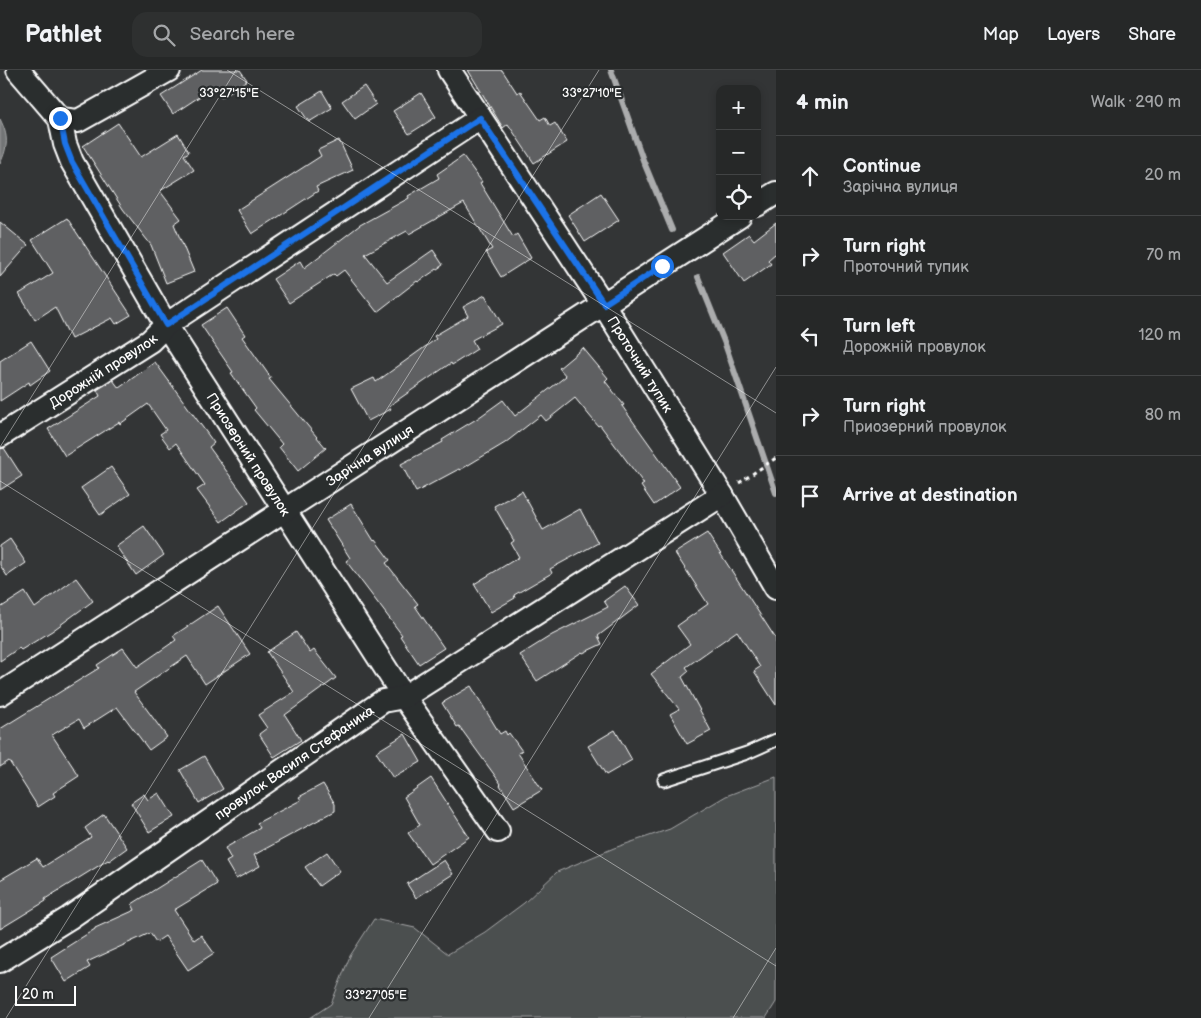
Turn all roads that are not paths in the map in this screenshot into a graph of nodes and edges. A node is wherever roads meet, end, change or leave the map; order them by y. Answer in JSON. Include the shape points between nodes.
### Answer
{"nodes":[{"id":1,"x":18,"y":70,"type":"edge"},
{"id":2,"x":169,"y":70,"type":"edge"},
{"id":3,"x":449,"y":70,"type":"edge"},
{"id":4,"x":60,"y":118,"type":"junction"},
{"id":5,"x":480,"y":118,"type":"junction"},
{"id":6,"x":776,"y":193,"type":"edge"},
{"id":7,"x":761,"y":202,"type":"edge"},
{"id":8,"x":734,"y":220,"type":"edge"},
{"id":9,"x":604,"y":304,"type":"junction"},
{"id":10,"x":166,"y":325,"type":"junction"},
{"id":11,"x":0,"y":436,"type":"edge"},
{"id":12,"x":722,"y":495,"type":"junction"},
{"id":13,"x":284,"y":510,"type":"junction"},
{"id":14,"x":776,"y":588,"type":"edge"},
{"id":15,"x":0,"y":694,"type":"edge"},
{"id":16,"x":404,"y":696,"type":"junction"},
{"id":17,"x":776,"y":740,"type":"edge"},
{"id":18,"x":664,"y":780,"type":"dead end"},
{"id":19,"x":498,"y":831,"type":"dead end"},
{"id":20,"x":0,"y":962,"type":"edge"}],
"edges":[{"from":1,"to":4,"type":"street"},
{"from":2,"to":4,"type":"street","via":[[78,121]]},
{"from":3,"to":5,"type":"street","name":"Проточний тупик"},
{"from":4,"to":10,"type":"street","name":"Приозерний провулок","via":[[72,162]]},
{"from":5,"to":9,"type":"street","name":"Проточний тупик"},
{"from":5,"to":10,"type":"street","name":"Дорожній провулок"},
{"from":6,"to":7,"type":"street"},
{"from":8,"to":9,"type":"street","name":"Зарічна вулиця"},
{"from":9,"to":12,"type":"street","name":"Проточний тупик"},
{"from":9,"to":13,"type":"street","name":"Зарічна вулиця"},
{"from":10,"to":11,"type":"street","name":"Дорожній провулок","via":[[150,341]]},
{"from":10,"to":13,"type":"street","name":"Приозерний провулок"},
{"from":12,"to":14,"type":"street","name":"Проточний тупик"},
{"from":12,"to":16,"type":"street","name":"провулок Василя Стефаника"},
{"from":13,"to":15,"type":"street","name":"Зарічна вулиця"},
{"from":13,"to":16,"type":"street","name":"Приозерний провулок"},
{"from":16,"to":19,"type":"street","name":"Приозерний провулок"},
{"from":16,"to":20,"type":"street","name":"провулок Василя Стефаника","via":[[384,701]]},
{"from":17,"to":18,"type":"lane"}]}
